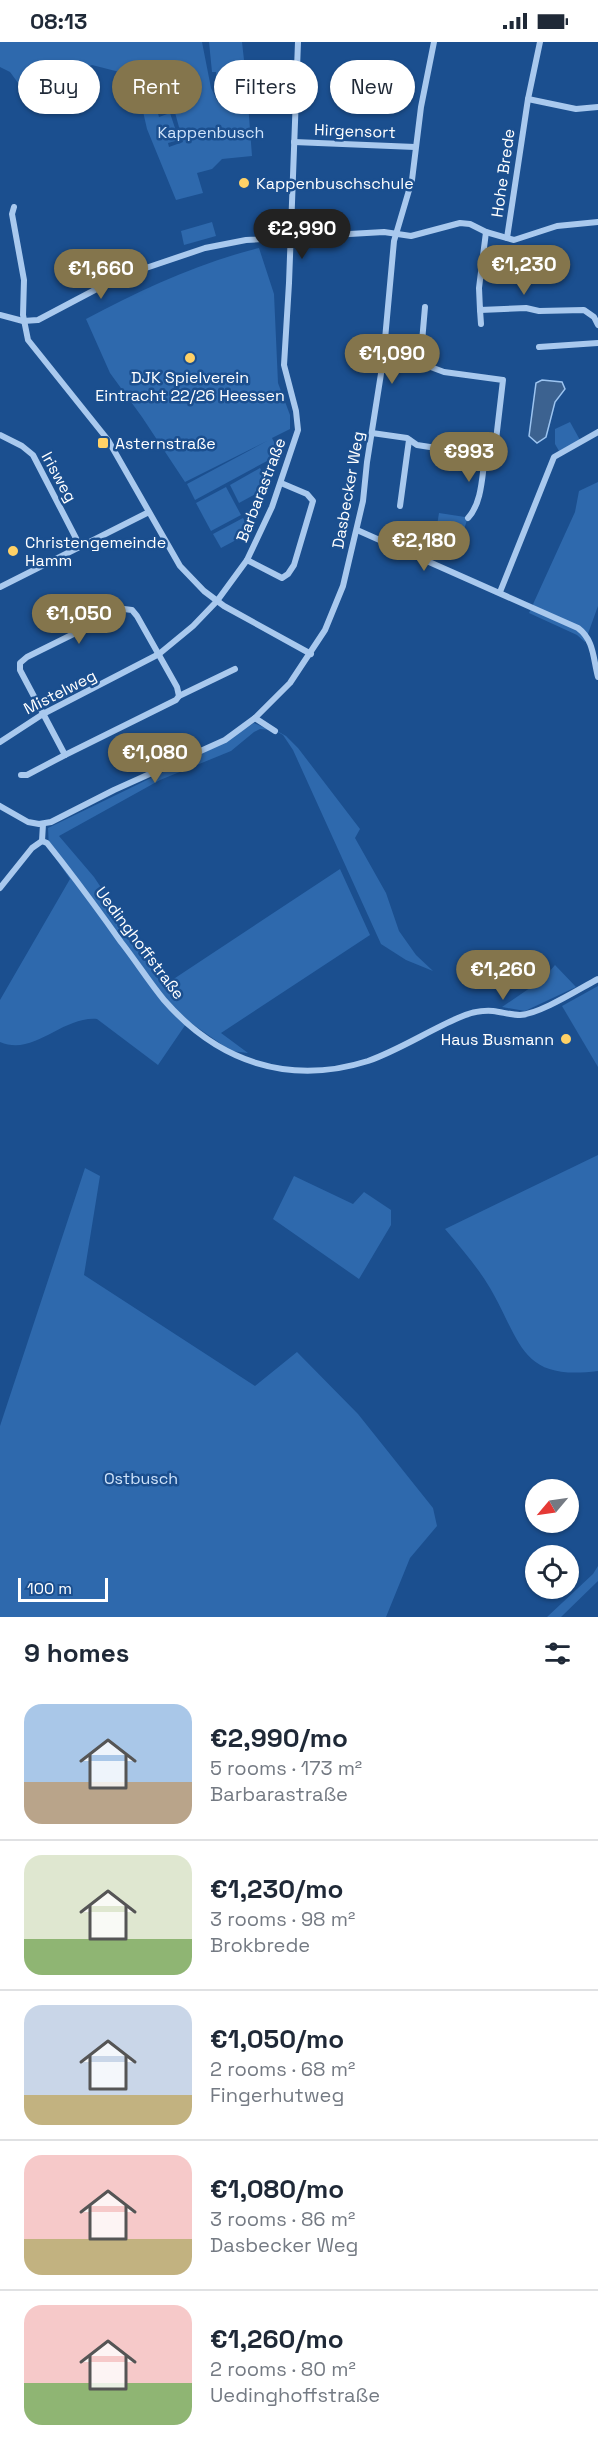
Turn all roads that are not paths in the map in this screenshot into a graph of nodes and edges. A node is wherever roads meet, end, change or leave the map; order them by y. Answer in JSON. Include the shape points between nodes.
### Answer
{"nodes":[{"id":1,"x":298,"y":42,"type":"edge"},
{"id":2,"x":434,"y":42,"type":"edge"},
{"id":3,"x":540,"y":42,"type":"edge"},
{"id":4,"x":528,"y":99,"type":"junction"},
{"id":5,"x":598,"y":107,"type":"edge"},
{"id":6,"x":294,"y":142,"type":"junction"},
{"id":7,"x":415,"y":147,"type":"junction"},
{"id":8,"x":14,"y":207,"type":"dead end"},
{"id":9,"x":598,"y":222,"type":"edge"},
{"id":10,"x":486,"y":232,"type":"junction"},
{"id":11,"x":396,"y":234,"type":"junction"},
{"id":12,"x":291,"y":236,"type":"junction"},
{"id":13,"x":507,"y":238,"type":"junction"},
{"id":14,"x":425,"y":307,"type":"dead end"},
{"id":15,"x":480,"y":310,"type":"junction"},
{"id":16,"x":0,"y":315,"type":"edge"},
{"id":17,"x":23,"y":321,"type":"junction"},
{"id":18,"x":480,"y":324,"type":"dead end"},
{"id":19,"x":598,"y":325,"type":"edge"},
{"id":20,"x":598,"y":343,"type":"edge"},
{"id":21,"x":539,"y":347,"type":"dead end"},
{"id":22,"x":383,"y":361,"type":"junction"},
{"id":23,"x":420,"y":365,"type":"junction"},
{"id":24,"x":598,"y":432,"type":"edge"},
{"id":25,"x":372,"y":433,"type":"junction"},
{"id":26,"x":0,"y":435,"type":"edge"},
{"id":27,"x":409,"y":440,"type":"junction"},
{"id":28,"x":485,"y":456,"type":"junction"},
{"id":29,"x":281,"y":483,"type":"junction"},
{"id":30,"x":400,"y":506,"type":"dead end"},
{"id":31,"x":147,"y":513,"type":"junction"},
{"id":32,"x":468,"y":518,"type":"dead end"},
{"id":33,"x":357,"y":530,"type":"junction"},
{"id":34,"x":81,"y":546,"type":"junction"},
{"id":35,"x":247,"y":560,"type":"junction"},
{"id":36,"x":0,"y":587,"type":"edge"},
{"id":37,"x":500,"y":592,"type":"junction"},
{"id":38,"x":217,"y":601,"type":"junction"},
{"id":39,"x":159,"y":654,"type":"junction"},
{"id":40,"x":311,"y":654,"type":"junction"},
{"id":41,"x":235,"y":669,"type":"dead end"},
{"id":42,"x":598,"y":676,"type":"edge"},
{"id":43,"x":179,"y":696,"type":"junction"},
{"id":44,"x":43,"y":714,"type":"junction"},
{"id":45,"x":255,"y":718,"type":"junction"},
{"id":46,"x":274,"y":731,"type":"dead end"},
{"id":47,"x":0,"y":742,"type":"edge"},
{"id":48,"x":65,"y":755,"type":"junction"},
{"id":49,"x":21,"y":775,"type":"dead end"},
{"id":50,"x":0,"y":806,"type":"edge"},
{"id":51,"x":43,"y":824,"type":"junction"},
{"id":52,"x":42,"y":841,"type":"junction"},
{"id":53,"x":0,"y":888,"type":"edge"},
{"id":54,"x":598,"y":979,"type":"edge"}],
"edges":[{"from":1,"to":6,"type":"street","name":"Barbarastraße"},
{"from":2,"to":7,"type":"street","name":"Dasbecker Weg"},
{"from":3,"to":4,"type":"street","name":"Hohe Brede"},
{"from":4,"to":5,"type":"street","via":[[576,109]]},
{"from":4,"to":13,"type":"street","name":"Hohe Brede"},
{"from":6,"to":7,"type":"street","name":"Hirgensort"},
{"from":6,"to":12,"type":"street","name":"Barbarastraße"},
{"from":7,"to":11,"type":"street","name":"Dasbecker Weg","via":[[412,180]]},
{"from":8,"to":17,"type":"street","via":[[25,288]]},
{"from":9,"to":13,"type":"street","via":[[557,226],[519,239]]},
{"from":10,"to":11,"type":"street","via":[[460,223],[418,235]]},
{"from":10,"to":13,"type":"street"},
{"from":10,"to":15,"type":"street"},
{"from":11,"to":12,"type":"street"},
{"from":11,"to":22,"type":"street","name":"Dasbecker Weg"},
{"from":12,"to":17,"type":"street","via":[[246,240],[182,255],[114,281],[49,316]]},
{"from":12,"to":29,"type":"street","name":"Barbarastraße","via":[[284,365],[298,430]]},
{"from":14,"to":23,"type":"street"},
{"from":15,"to":18,"type":"street"},
{"from":15,"to":19,"type":"street","via":[[584,310]]},
{"from":16,"to":17,"type":"street"},
{"from":17,"to":31,"type":"street","via":[[28,340],[118,455]]},
{"from":20,"to":21,"type":"street"},
{"from":22,"to":23,"type":"street"},
{"from":22,"to":25,"type":"street","name":"Dasbecker Weg"},
{"from":23,"to":28,"type":"street","via":[[503,380],[494,457]]},
{"from":24,"to":37,"type":"street","via":[[555,457]]},
{"from":25,"to":27,"type":"street"},
{"from":25,"to":33,"type":"street","name":"Dasbecker Weg"},
{"from":26,"to":34,"type":"street","name":"Irisweg","via":[[33,455]]},
{"from":27,"to":28,"type":"street","via":[[417,445]]},
{"from":27,"to":30,"type":"street"},
{"from":28,"to":32,"type":"street","via":[[478,500]]},
{"from":29,"to":35,"type":"street","name":"Barbarastraße"},
{"from":29,"to":35,"type":"street","via":[[308,494],[313,501],[294,565],[282,578]]},
{"from":31,"to":34,"type":"street"},
{"from":31,"to":38,"type":"street","via":[[180,566]]},
{"from":33,"to":37,"type":"street"},
{"from":33,"to":40,"type":"street","name":"Dasbecker Weg","via":[[343,586]]},
{"from":34,"to":36,"type":"street"},
{"from":35,"to":38,"type":"street","name":"Barbarastraße"},
{"from":37,"to":42,"type":"street","via":[[584,633],[591,643]]},
{"from":38,"to":39,"type":"street","name":"Mistelweg"},
{"from":38,"to":40,"type":"street"},
{"from":39,"to":43,"type":"street"},
{"from":39,"to":44,"type":"street","name":"Mistelweg"},
{"from":39,"to":44,"type":"street","via":[[134,612],[124,609],[27,657],[20,663],[20,670]]},
{"from":40,"to":45,"type":"street","name":"Dasbecker Weg","via":[[290,683]]},
{"from":41,"to":43,"type":"street"},
{"from":43,"to":48,"type":"street"},
{"from":44,"to":47,"type":"street","name":"Mistelweg"},
{"from":44,"to":48,"type":"street"},
{"from":45,"to":46,"type":"street"},
{"from":45,"to":51,"type":"street","name":"Dasbecker Weg","via":[[216,744]]},
{"from":48,"to":49,"type":"street"},
{"from":50,"to":51,"type":"street","via":[[28,822]]},
{"from":51,"to":52,"type":"street"},
{"from":52,"to":53,"type":"street"},
{"from":52,"to":54,"type":"street","name":"Uedinghoffstraße","via":[[62,861],[175,1011],[211,1042],[247,1062],[298,1071],[332,1069],[368,1060],[472,1013],[527,1014]]}]}
